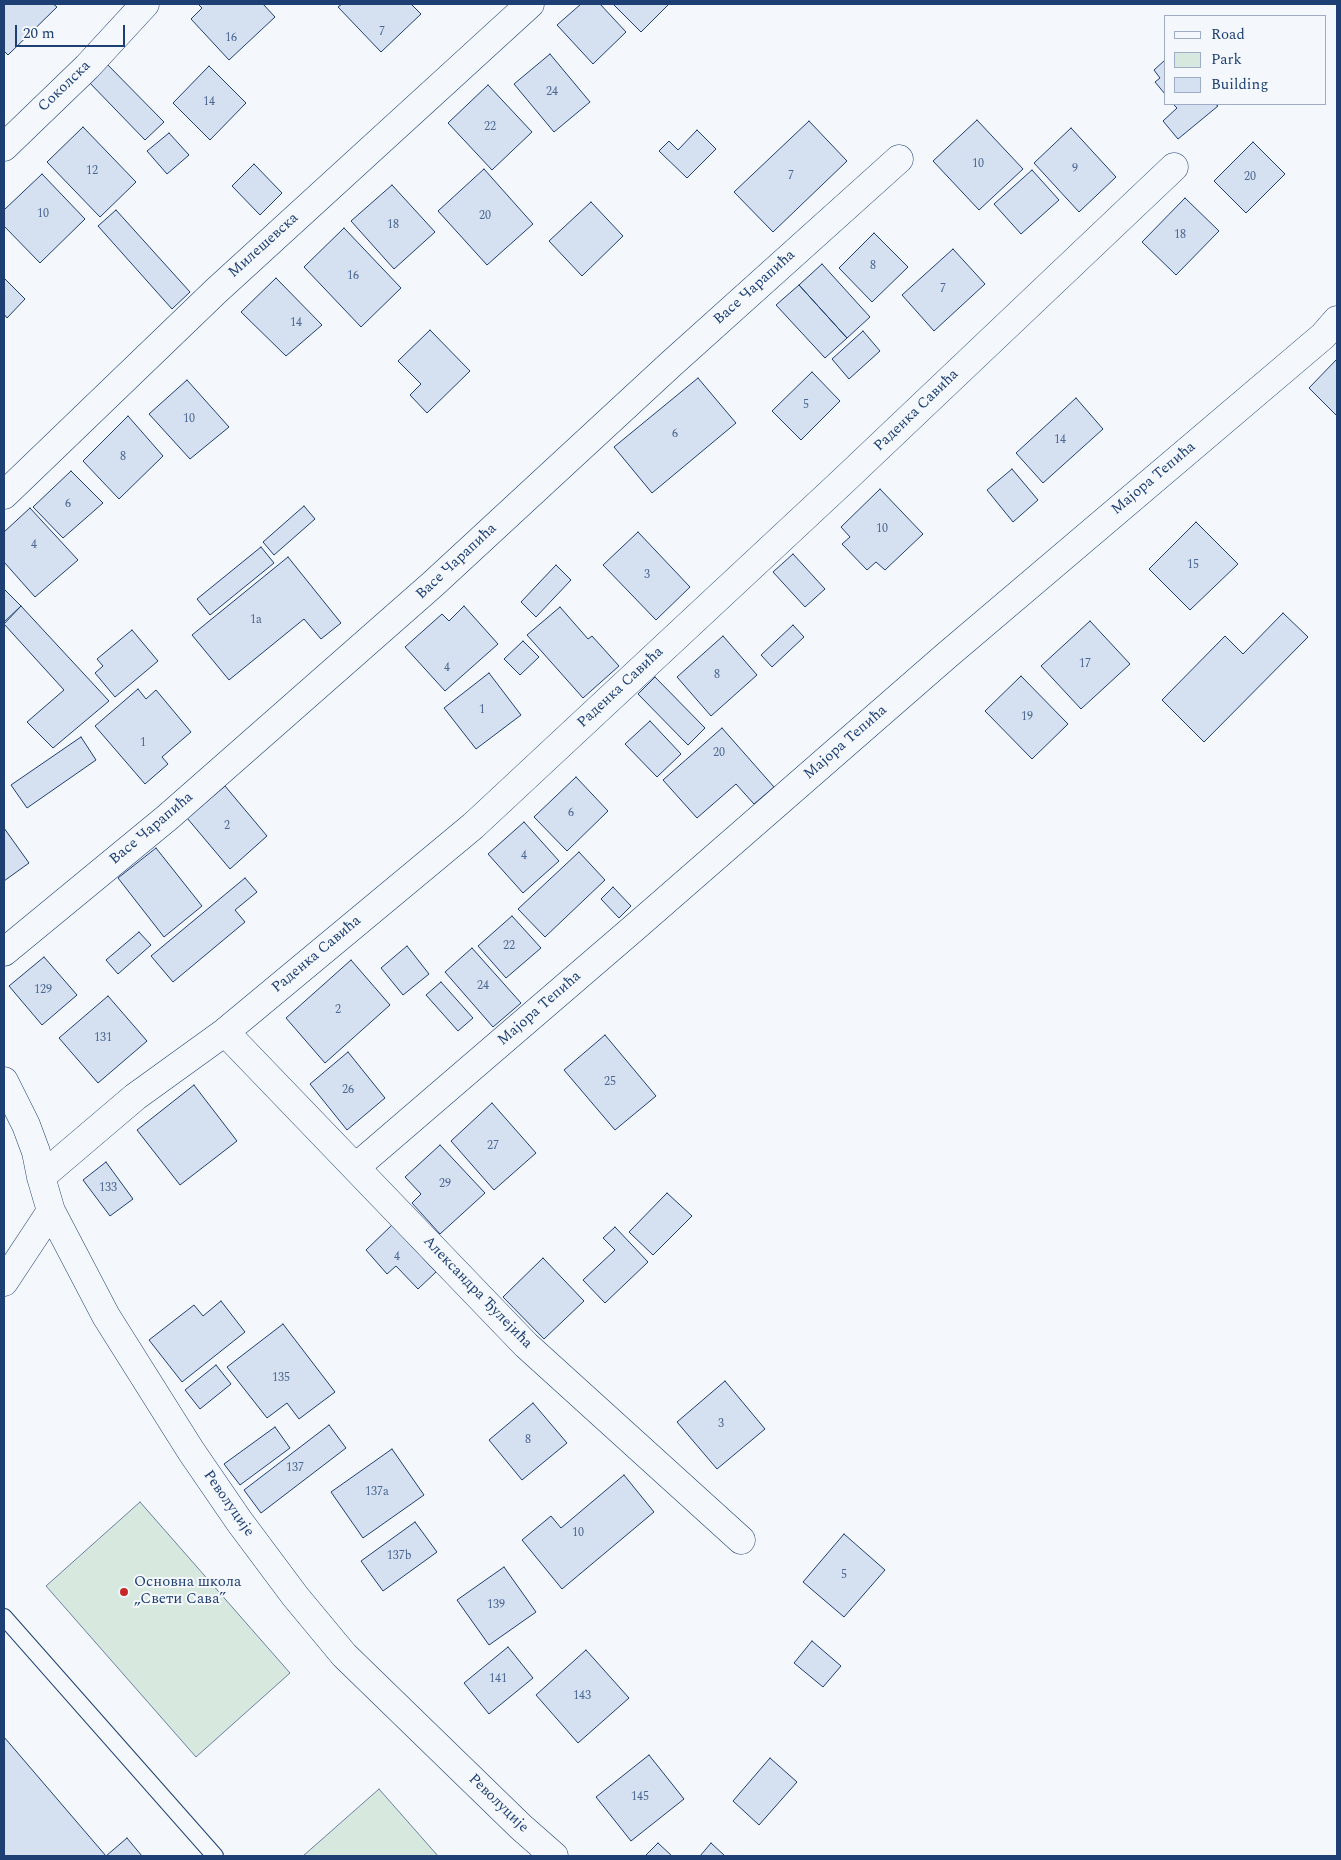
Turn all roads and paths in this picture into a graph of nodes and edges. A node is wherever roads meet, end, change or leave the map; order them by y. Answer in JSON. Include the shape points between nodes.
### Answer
{"nodes":[{"id":1,"x":145,"y":4,"type":"edge"},
{"id":2,"x":530,"y":4,"type":"edge"},
{"id":3,"x":4,"y":146,"type":"edge"},
{"id":4,"x":899,"y":159,"type":"dead end"},
{"id":5,"x":1174,"y":167,"type":"dead end"},
{"id":6,"x":1337,"y":320,"type":"edge"},
{"id":7,"x":4,"y":495,"type":"edge"},
{"id":8,"x":4,"y":952,"type":"edge"},
{"id":9,"x":225,"y":1032,"type":"junction"},
{"id":10,"x":4,"y":1081,"type":"edge"},
{"id":11,"x":356,"y":1167,"type":"junction"},
{"id":12,"x":40,"y":1177,"type":"junction"},
{"id":13,"x":51,"y":1211,"type":"junction"},
{"id":14,"x":4,"y":1282,"type":"edge"},
{"id":15,"x":741,"y":1540,"type":"dead end"},
{"id":16,"x":4,"y":1617,"type":"edge"},
{"id":17,"x":214,"y":1856,"type":"edge"},
{"id":18,"x":554,"y":1856,"type":"edge"}],
"edges":[{"from":1,"to":3,"type":"street","name":"Соколска","via":[[87,66]]},
{"from":2,"to":7,"type":"street","name":"Милешевска","via":[[216,291]]},
{"from":4,"to":8,"type":"street","name":"Васе Чарапића","via":[[433,584],[168,817]]},
{"from":5,"to":9,"type":"street","name":"Раденка Савића","via":[[473,826]]},
{"from":6,"to":11,"type":"street","name":"Мајора Тепића","via":[[1323,336],[946,656]]},
{"from":9,"to":11,"type":"street","name":"Александра Ђулејића"},
{"from":9,"to":12,"type":"street","name":"Раденка Савића","via":[[135,1097]]},
{"from":10,"to":12,"type":"street","name":"Револуције","via":[[26,1125],[36,1152]]},
{"from":11,"to":15,"type":"street","name":"Александра Ђулејића","via":[[526,1345]]},
{"from":12,"to":13,"type":"street","name":"Револуције"},
{"from":13,"to":14,"type":"street"},
{"from":13,"to":18,"type":"street","name":"Револуције","via":[[106,1316],[191,1451],[295,1596],[344,1655]]},
{"from":16,"to":17,"type":"lane"}]}
